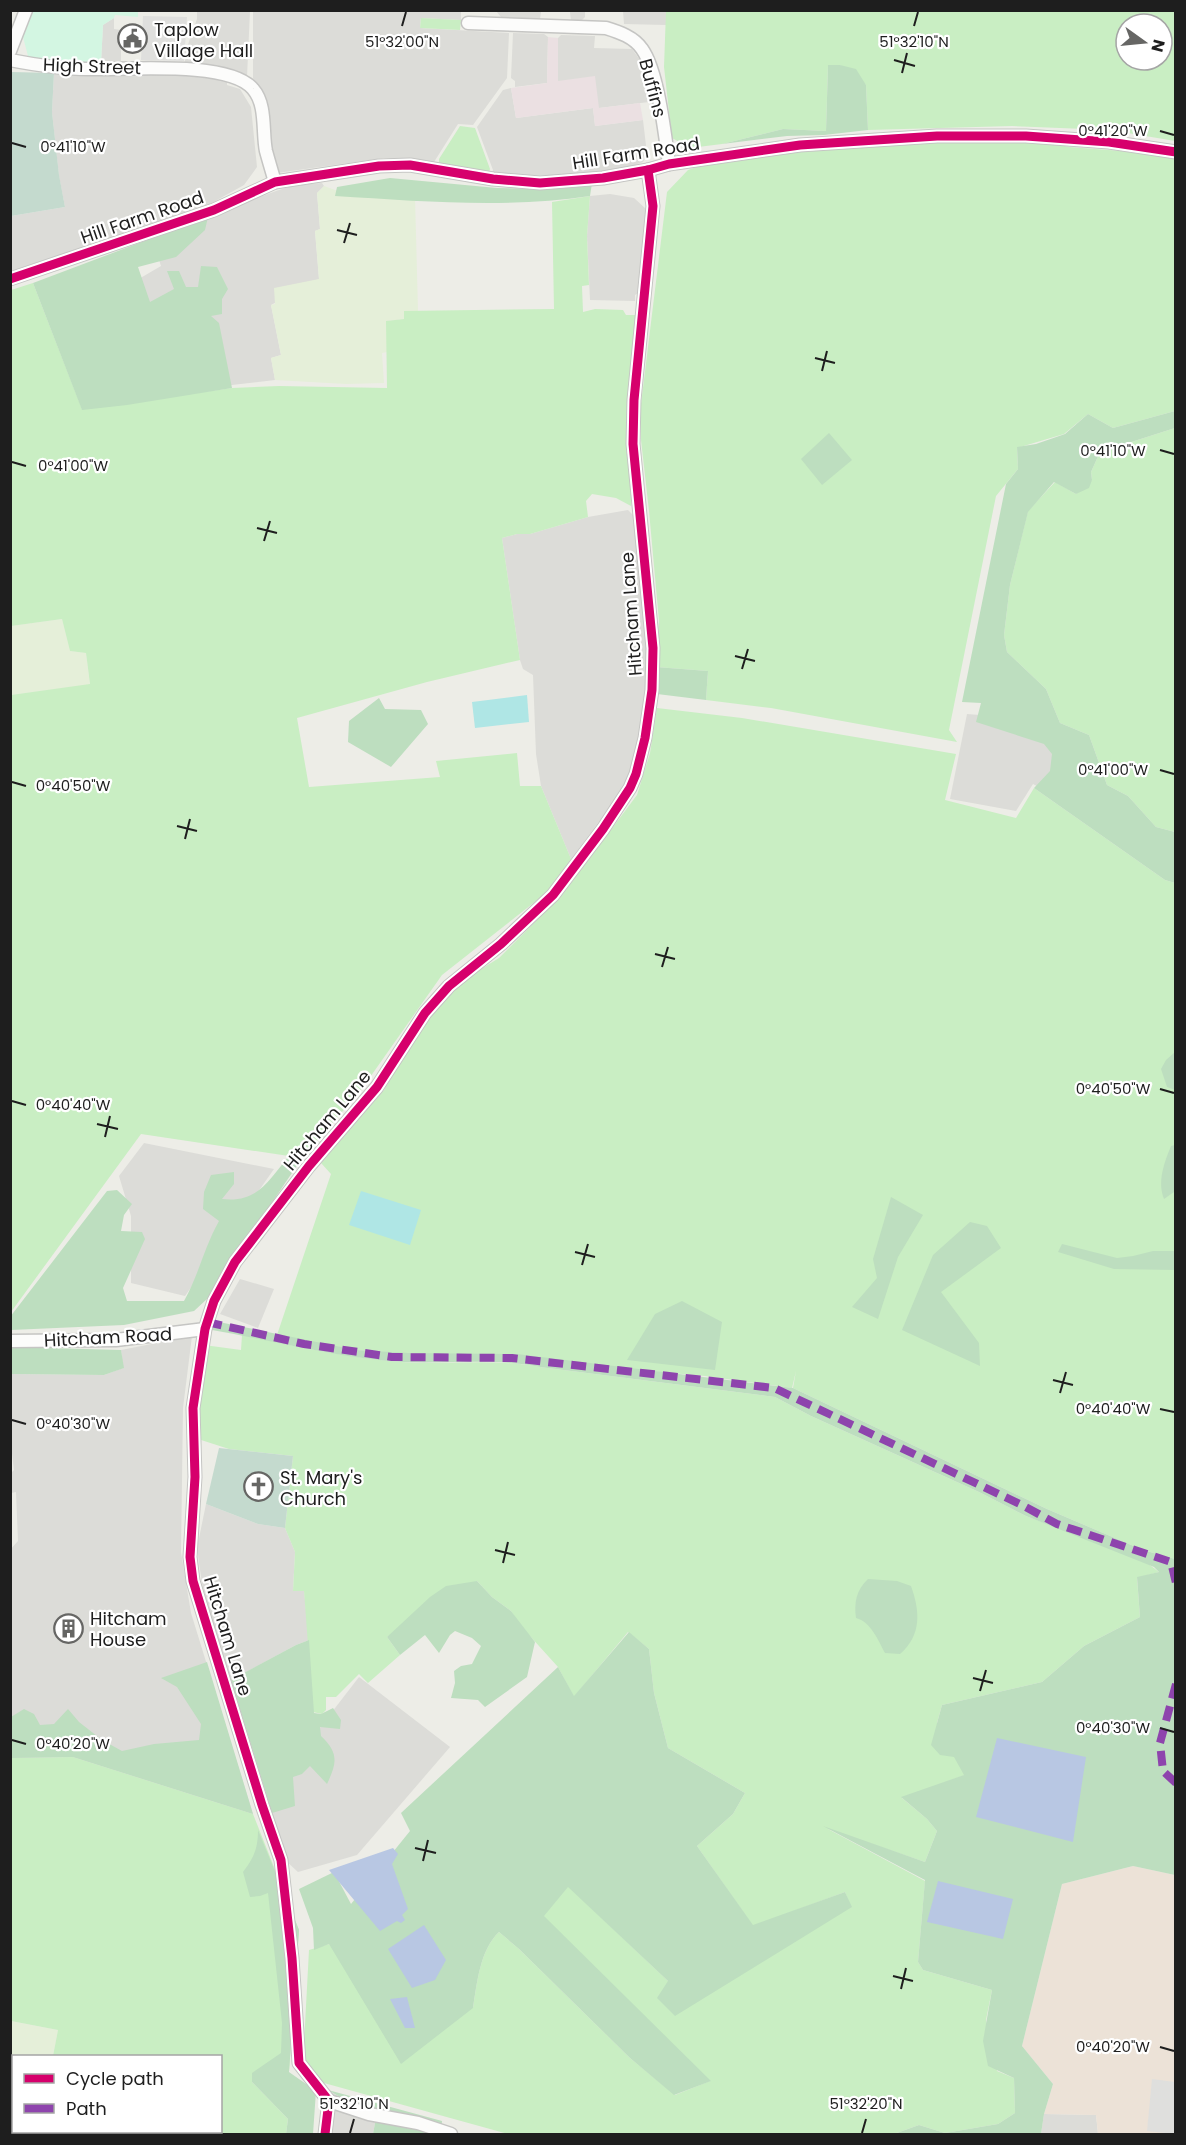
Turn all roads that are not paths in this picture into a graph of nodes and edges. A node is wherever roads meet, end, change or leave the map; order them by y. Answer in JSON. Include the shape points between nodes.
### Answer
{"nodes":[{"id":1,"x":26,"y":10,"type":"edge"},
{"id":2,"x":468,"y":23,"type":"dead end"},
{"id":3,"x":10,"y":51,"type":"edge"},
{"id":4,"x":10,"y":60,"type":"edge"},
{"id":5,"x":1176,"y":152,"type":"edge"},
{"id":6,"x":669,"y":164,"type":"junction"},
{"id":7,"x":648,"y":170,"type":"junction"},
{"id":8,"x":275,"y":182,"type":"junction"},
{"id":9,"x":10,"y":279,"type":"edge"},
{"id":10,"x":205,"y":1329,"type":"junction"},
{"id":11,"x":10,"y":1341,"type":"edge"},
{"id":12,"x":329,"y":2101,"type":"junction"},
{"id":13,"x":325,"y":2134,"type":"edge"},
{"id":14,"x":451,"y":2134,"type":"edge"}],
"edges":[{"from":1,"to":3,"type":"street"},
{"from":2,"to":6,"type":"street","name":"Buffins","via":[[606,28],[626,35],[642,48],[650,65]]},
{"from":4,"to":8,"type":"street","name":"High Street","via":[[87,69],[167,69],[242,79],[254,90],[261,107]]},
{"from":5,"to":6,"type":"street","name":"Hill Farm Road","via":[[1038,137],[937,136],[801,145]]},
{"from":6,"to":7,"type":"street","name":"Hill Farm Road"},
{"from":7,"to":8,"type":"street","name":"Hill Farm Road","via":[[540,183],[410,165]]},
{"from":7,"to":10,"type":"street","name":"Hitcham Lane","via":[[653,206],[633,400],[633,444],[653,648],[652,690],[636,774],[603,829],[554,895],[449,986],[425,1013],[377,1087],[309,1166],[235,1262],[214,1301]]},
{"from":8,"to":9,"type":"street","name":"Hill Farm Road","via":[[214,210]]},
{"from":10,"to":11,"type":"street","name":"Hitcham Road","via":[[117,1340]]},
{"from":10,"to":12,"type":"street","name":"Hitcham Lane","via":[[193,1408],[193,1581],[281,1860],[299,2063]]},
{"from":12,"to":13,"type":"street"},
{"from":12,"to":14,"type":"street"}]}
